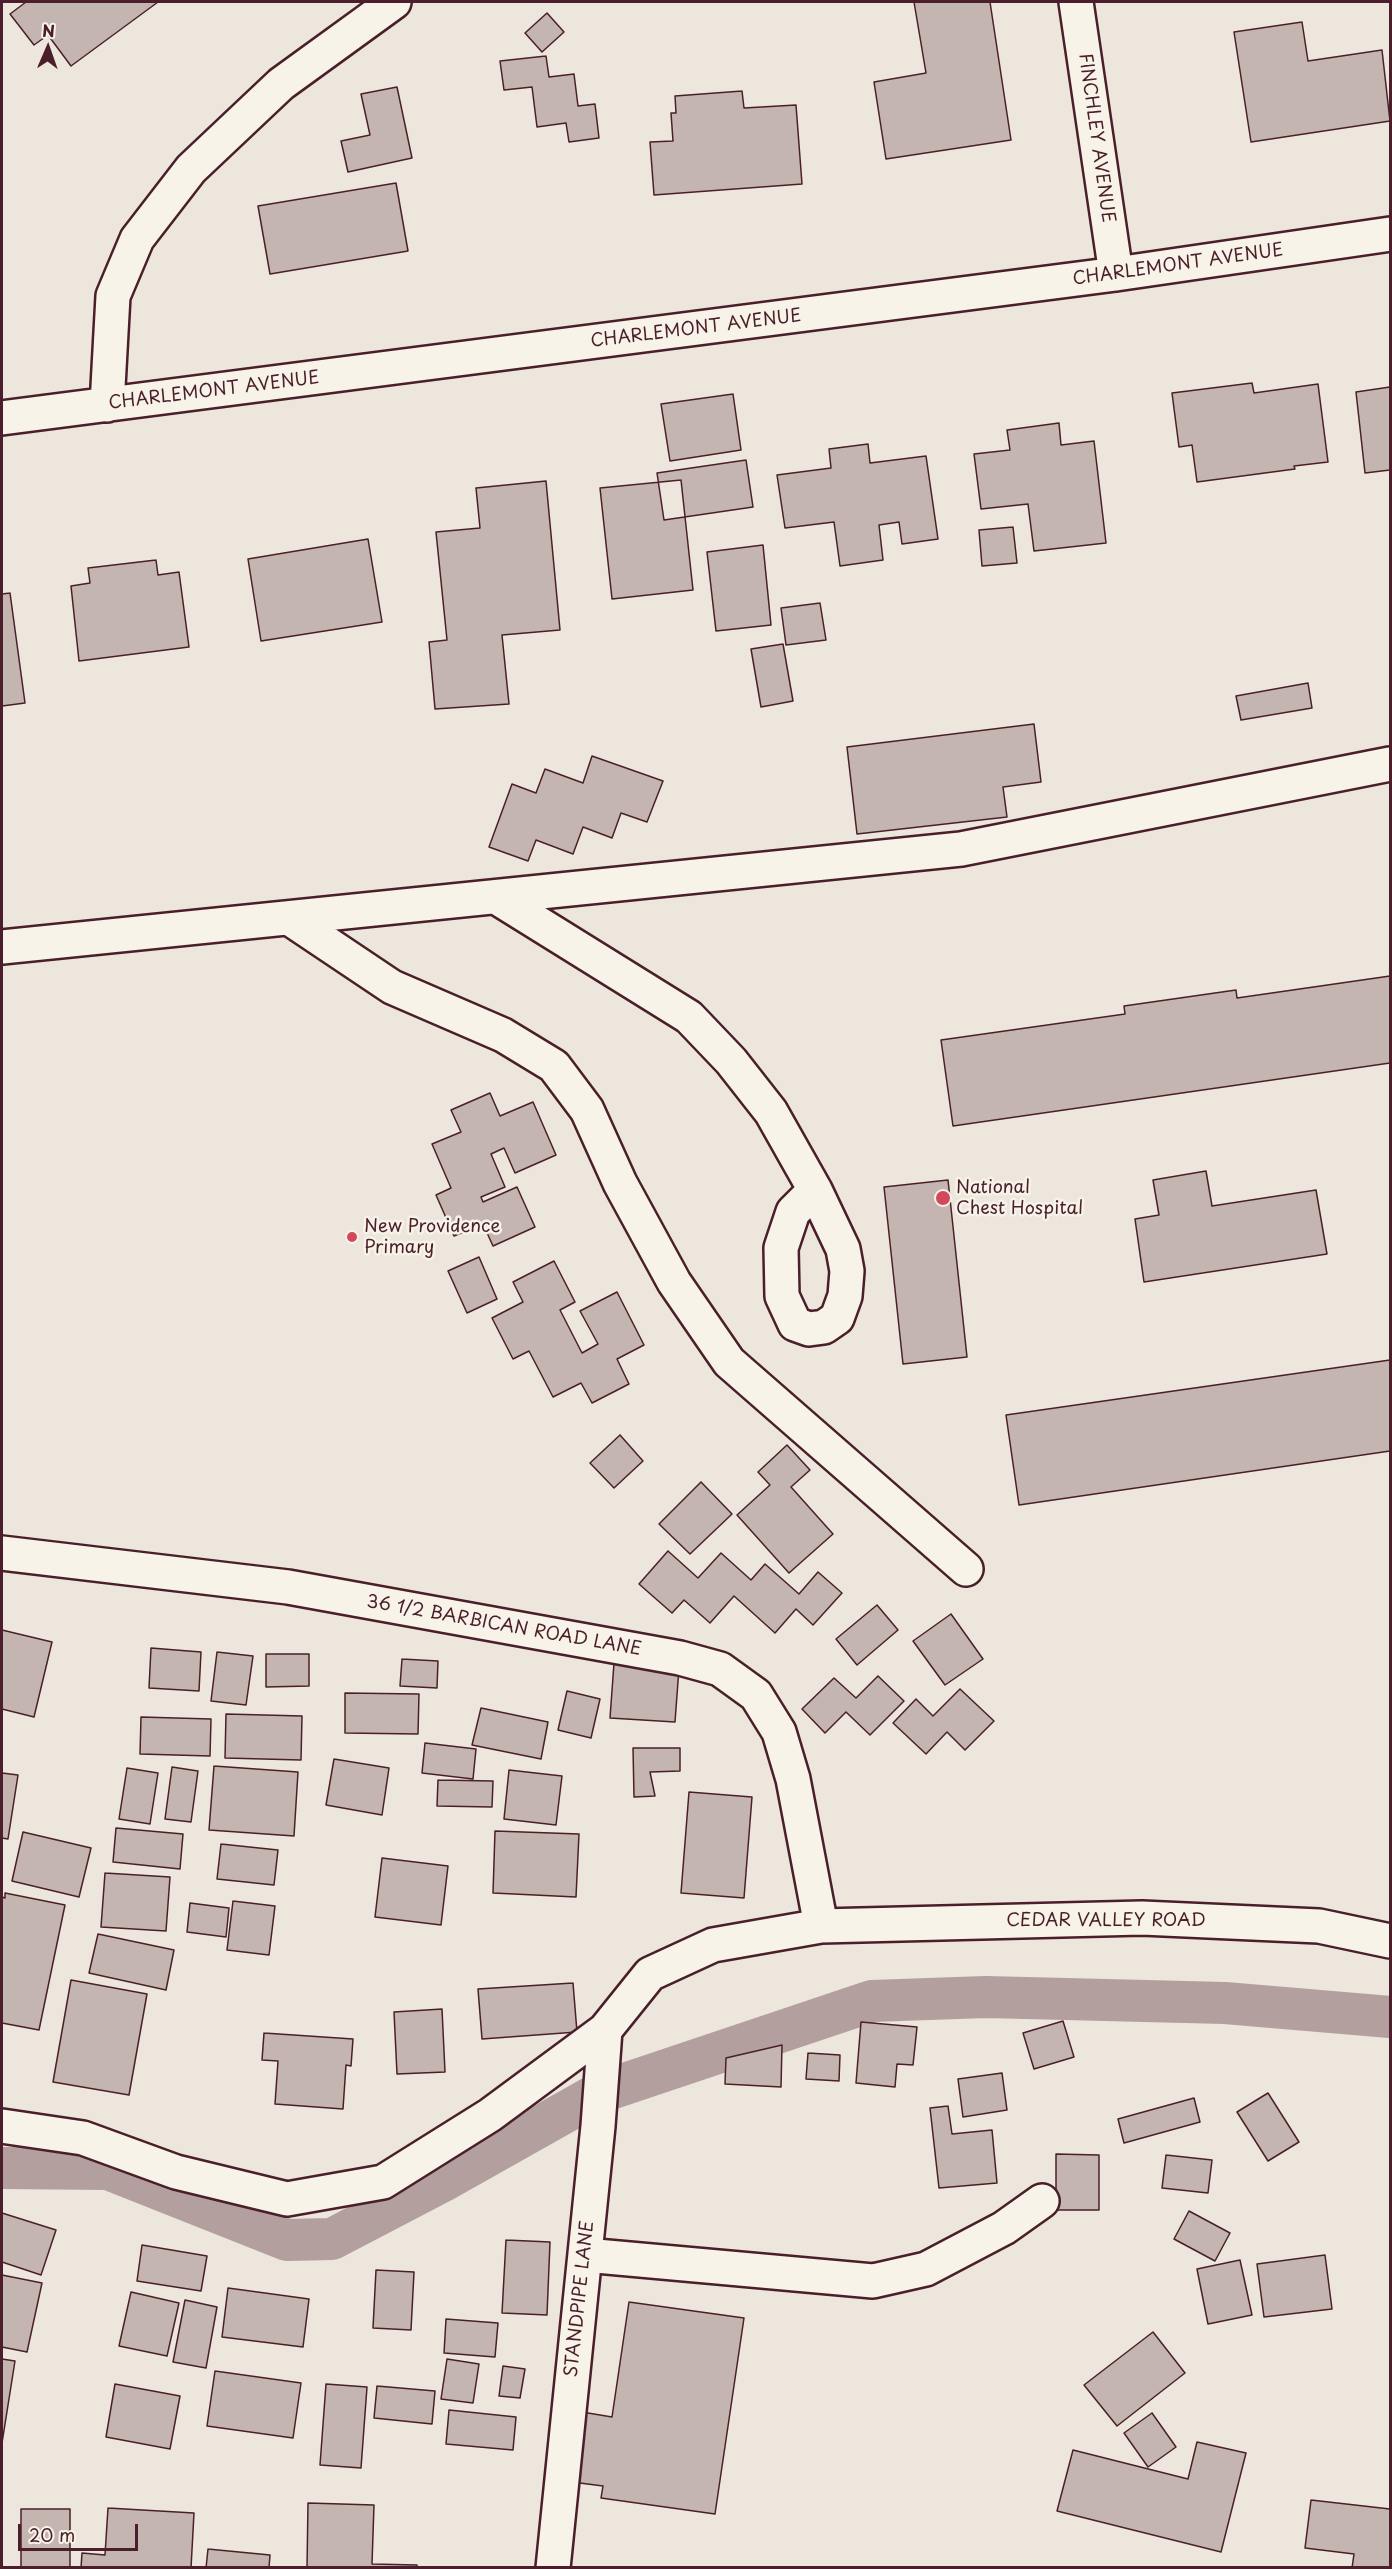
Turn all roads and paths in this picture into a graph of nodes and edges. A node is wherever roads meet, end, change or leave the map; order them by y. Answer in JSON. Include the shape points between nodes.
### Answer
{"nodes":[{"id":1,"x":394,"y":2,"type":"edge"},
{"id":2,"x":1076,"y":2,"type":"edge"},
{"id":3,"x":1390,"y":234,"type":"edge"},
{"id":4,"x":1116,"y":274,"type":"junction"},
{"id":5,"x":107,"y":405,"type":"junction"},
{"id":6,"x":2,"y":418,"type":"edge"},
{"id":7,"x":1390,"y":764,"type":"edge"},
{"id":8,"x":496,"y":897,"type":"junction"},
{"id":9,"x":289,"y":918,"type":"junction"},
{"id":10,"x":2,"y":947,"type":"edge"},
{"id":11,"x":815,"y":1190,"type":"dead end"},
{"id":12,"x":2,"y":1553,"type":"edge"},
{"id":13,"x":966,"y":1569,"type":"dead end"},
{"id":14,"x":821,"y":1926,"type":"junction"},
{"id":15,"x":1390,"y":1941,"type":"edge"},
{"id":16,"x":605,"y":2030,"type":"junction"},
{"id":17,"x":2,"y":2126,"type":"edge"},
{"id":18,"x":1042,"y":2201,"type":"dead end"},
{"id":19,"x":585,"y":2255,"type":"junction"},
{"id":20,"x":553,"y":2568,"type":"edge"}],
"edges":[{"from":1,"to":5,"type":"street","via":[[281,84],[191,169],[137,239],[113,296]]},
{"from":2,"to":4,"type":"street","name":"FINCHLEY AVENUE"},
{"from":3,"to":4,"type":"street","name":"CHARLEMONT AVENUE"},
{"from":4,"to":5,"type":"street","name":"CHARLEMONT AVENUE"},
{"from":5,"to":6,"type":"street","name":"CHARLEMONT AVENUE"},
{"from":7,"to":8,"type":"street","via":[[961,849]]},
{"from":8,"to":9,"type":"street"},
{"from":8,"to":11,"type":"street","via":[[689,1017],[731,1060],[771,1112]]},
{"from":9,"to":10,"type":"street"},
{"from":9,"to":13,"type":"street","via":[[392,987],[503,1035],[554,1066],[587,1110],[620,1183],[674,1282],[729,1362]]},
{"from":12,"to":14,"type":"street","name":"36 1/2 BARBICAN ROAD LANE","via":[[288,1587],[680,1658],[720,1669],[756,1695],[779,1732],[793,1779]]},
{"from":14,"to":15,"type":"street","name":"CEDAR VALLEY ROAD","via":[[1142,1918],[1319,1926]]},
{"from":14,"to":16,"type":"street","name":"CEDAR VALLEY ROAD","via":[[713,1945],[650,1974]]},
{"from":16,"to":17,"type":"street","name":"CEDAR VALLEY ROAD","via":[[490,2115],[383,2182],[287,2199],[176,2172],[83,2138]]},
{"from":16,"to":19,"type":"street","name":"STANDPIPE LANE"},
{"from":18,"to":19,"type":"street","via":[[1004,2228],[926,2269],[873,2281]]},
{"from":19,"to":20,"type":"street","name":"STANDPIPE LANE"}]}
